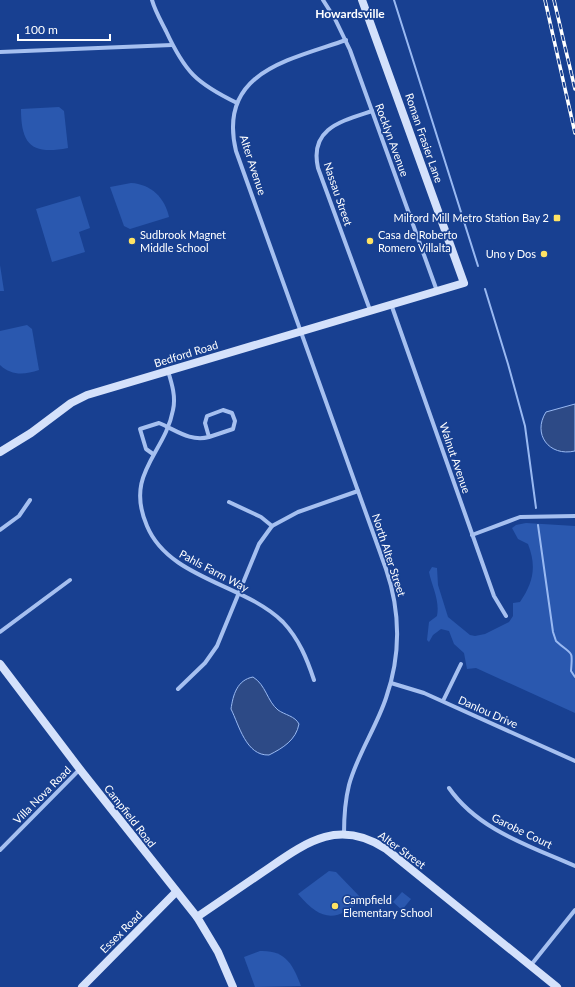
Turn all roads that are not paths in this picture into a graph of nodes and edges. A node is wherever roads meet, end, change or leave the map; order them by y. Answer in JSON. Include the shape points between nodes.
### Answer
{"nodes":[{"id":1,"x":152,"y":0,"type":"edge"},
{"id":2,"x":323,"y":0,"type":"edge"},
{"id":3,"x":362,"y":0,"type":"edge"},
{"id":4,"x":346,"y":40,"type":"junction"},
{"id":5,"x":172,"y":45,"type":"junction"},
{"id":6,"x":0,"y":52,"type":"edge"},
{"id":7,"x":237,"y":103,"type":"junction"},
{"id":8,"x":372,"y":111,"type":"junction"},
{"id":9,"x":464,"y":283,"type":"joint"},
{"id":10,"x":437,"y":291,"type":"junction"},
{"id":11,"x":391,"y":304,"type":"junction"},
{"id":12,"x":370,"y":310,"type":"junction"},
{"id":13,"x":302,"y":332,"type":"junction"},
{"id":14,"x":168,"y":371,"type":"junction"},
{"id":15,"x":168,"y":427,"type":"junction"},
{"id":16,"x":209,"y":437,"type":"junction"},
{"id":17,"x":0,"y":452,"type":"edge"},
{"id":18,"x":153,"y":454,"type":"junction"},
{"id":19,"x":358,"y":491,"type":"junction"},
{"id":20,"x":30,"y":500,"type":"dead end"},
{"id":21,"x":230,"y":502,"type":"dead end"},
{"id":22,"x":575,"y":516,"type":"edge"},
{"id":23,"x":272,"y":526,"type":"junction"},
{"id":24,"x":0,"y":530,"type":"edge"},
{"id":25,"x":472,"y":535,"type":"junction"},
{"id":26,"x":70,"y":580,"type":"dead end"},
{"id":27,"x":239,"y":594,"type":"junction"},
{"id":28,"x":506,"y":616,"type":"dead end"},
{"id":29,"x":0,"y":632,"type":"edge"},
{"id":30,"x":0,"y":664,"type":"edge"},
{"id":31,"x":461,"y":664,"type":"dead end"},
{"id":32,"x":314,"y":680,"type":"dead end"},
{"id":33,"x":391,"y":683,"type":"junction"},
{"id":34,"x":178,"y":689,"type":"dead end"},
{"id":35,"x":443,"y":701,"type":"junction"},
{"id":36,"x":575,"y":761,"type":"edge"},
{"id":37,"x":80,"y":769,"type":"junction"},
{"id":38,"x":449,"y":788,"type":"dead end"},
{"id":39,"x":344,"y":834,"type":"junction"},
{"id":40,"x":0,"y":850,"type":"edge"},
{"id":41,"x":575,"y":866,"type":"edge"},
{"id":42,"x":176,"y":892,"type":"junction"},
{"id":43,"x":575,"y":910,"type":"edge"},
{"id":44,"x":197,"y":917,"type":"junction"},
{"id":45,"x":531,"y":965,"type":"junction"},
{"id":46,"x":82,"y":987,"type":"edge"},
{"id":47,"x":233,"y":987,"type":"edge"},
{"id":48,"x":557,"y":987,"type":"edge"}],
"edges":[{"from":1,"to":5,"type":"street"},
{"from":2,"to":4,"type":"street","name":"Rocklyn Avenue"},
{"from":3,"to":9,"type":"street","name":"Roman Frasier Lane"},
{"from":4,"to":7,"type":"street","name":"Alter Avenue","via":[[268,68],[249,83]]},
{"from":4,"to":8,"type":"street","name":"Rocklyn Avenue"},
{"from":5,"to":6,"type":"street"},
{"from":5,"to":7,"type":"street","via":[[197,80]]},
{"from":7,"to":13,"type":"street","name":"Alter Avenue","via":[[233,130],[236,151]]},
{"from":8,"to":10,"type":"street","name":"Rocklyn Avenue"},
{"from":8,"to":12,"type":"street","name":"Nassau Street","via":[[329,129],[319,142],[316,154],[318,168]]},
{"from":9,"to":10,"type":"street","name":"Bedford Road"},
{"from":10,"to":11,"type":"street","name":"Bedford Road"},
{"from":11,"to":12,"type":"street","name":"Bedford Road"},
{"from":11,"to":25,"type":"street","name":"Walnut Avenue"},
{"from":12,"to":13,"type":"street","name":"Bedford Road"},
{"from":13,"to":14,"type":"street","name":"Bedford Road"},
{"from":13,"to":19,"type":"street","name":"North Alter Street"},
{"from":14,"to":15,"type":"street","name":"Pahls Farm Way","via":[[174,399],[174,410]]},
{"from":14,"to":17,"type":"street","name":"Bedford Road","via":[[75,401]]},
{"from":15,"to":16,"type":"street","via":[[194,439]]},
{"from":15,"to":18,"type":"street","name":"Pahls Farm Way"},
{"from":15,"to":18,"type":"street","via":[[159,423],[140,429],[146,449]]},
{"from":16,"to":16,"type":"street","via":[[205,423],[208,416],[223,410],[232,413],[235,421],[233,429]]},
{"from":18,"to":27,"type":"street","name":"Pahls Farm Way","via":[[144,473],[140,495],[143,516],[151,536],[175,561]]},
{"from":19,"to":23,"type":"street","via":[[298,512]]},
{"from":19,"to":33,"type":"street","name":"North Alter Street","via":[[396,601],[398,650]]},
{"from":20,"to":24,"type":"street","via":[[19,516]]},
{"from":21,"to":23,"type":"street","via":[[261,517]]},
{"from":22,"to":25,"type":"street","via":[[520,517]]},
{"from":23,"to":27,"type":"street","via":[[259,544]]},
{"from":25,"to":28,"type":"street","name":"Walnut Avenue","via":[[494,596]]},
{"from":26,"to":29,"type":"street"},
{"from":27,"to":32,"type":"street","name":"Pahls Farm Way","via":[[282,622],[303,650]]},
{"from":27,"to":34,"type":"street","via":[[212,654]]},
{"from":30,"to":37,"type":"street","name":"Campfield Road"},
{"from":31,"to":35,"type":"street"},
{"from":33,"to":35,"type":"street","name":"Danlou Drive"},
{"from":33,"to":39,"type":"street","name":"North Alter Street","via":[[349,784],[344,813]]},
{"from":35,"to":36,"type":"street","name":"Danlou Drive"},
{"from":37,"to":40,"type":"street","name":"Villa Nova Road"},
{"from":37,"to":42,"type":"street","name":"Campfield Road"},
{"from":38,"to":41,"type":"street","name":"Garobe Court","via":[[464,806],[491,827]]},
{"from":39,"to":44,"type":"street","name":"Alter Street","via":[[325,836],[308,842]]},
{"from":39,"to":45,"type":"street","name":"Alter Street","via":[[367,838],[386,849]]},
{"from":42,"to":44,"type":"street","name":"Campfield Road"},
{"from":42,"to":46,"type":"street","name":"Essex Road"},
{"from":43,"to":45,"type":"street"},
{"from":44,"to":47,"type":"street","name":"Campfield Road","via":[[218,952]]},
{"from":45,"to":48,"type":"street","name":"Alter Street"}]}
